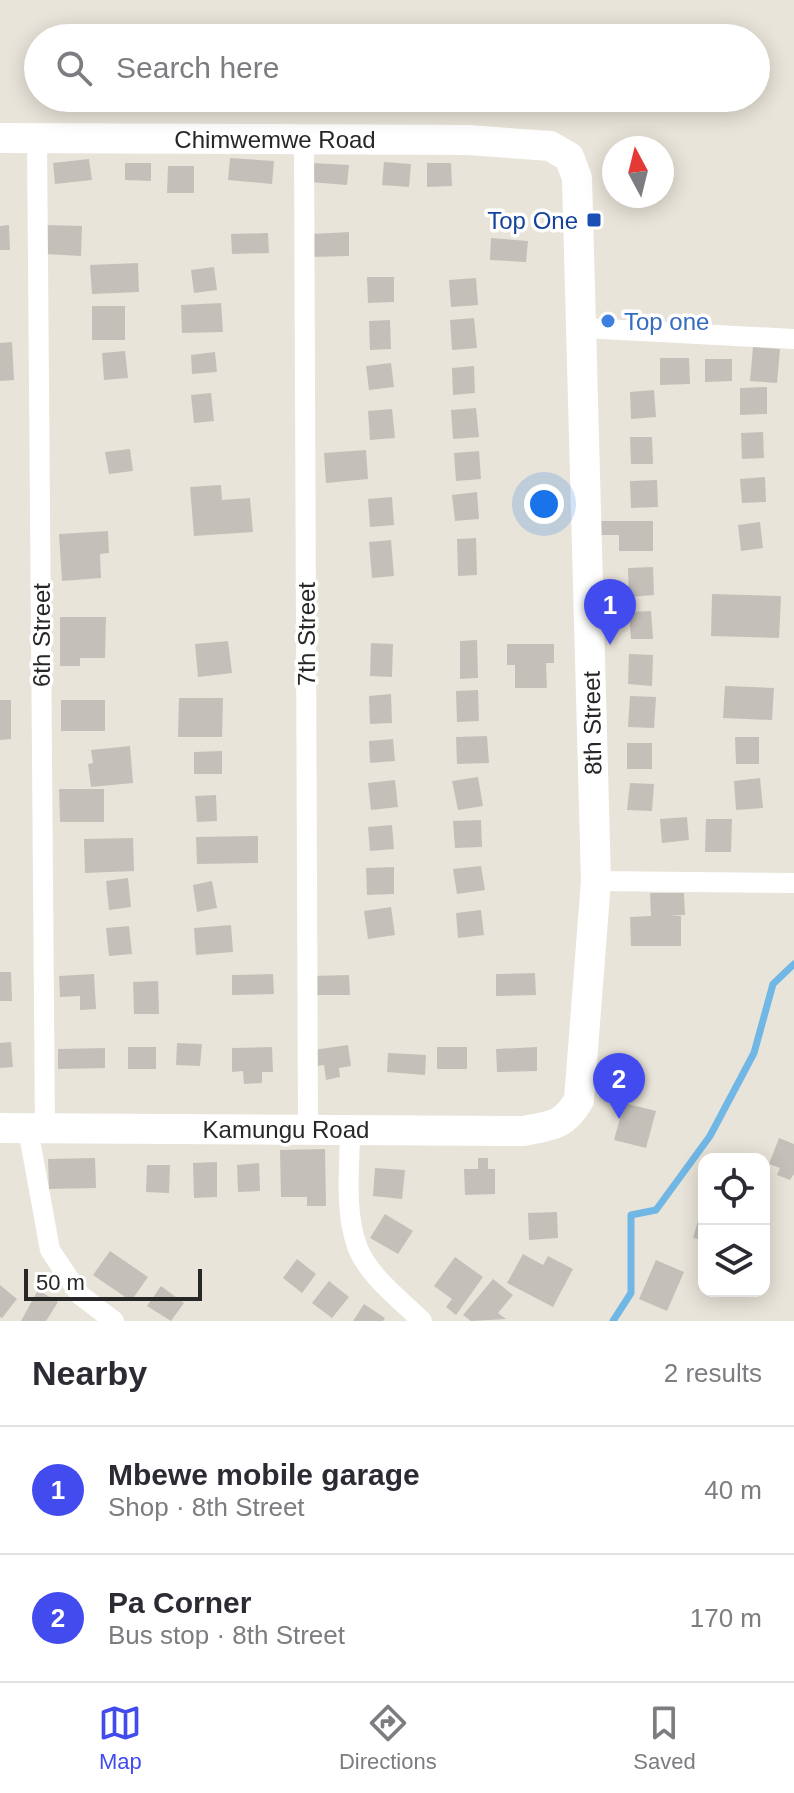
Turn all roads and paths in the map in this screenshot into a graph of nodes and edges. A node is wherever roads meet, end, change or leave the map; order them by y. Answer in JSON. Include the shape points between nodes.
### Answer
{"nodes":[{"id":1,"x":0,"y":138,"type":"edge"},
{"id":2,"x":37,"y":139,"type":"junction"},
{"id":3,"x":304,"y":139,"type":"junction"},
{"id":4,"x":550,"y":146,"type":"joint"},
{"id":5,"x":583,"y":328,"type":"junction"},
{"id":6,"x":794,"y":339,"type":"edge"},
{"id":7,"x":596,"y":881,"type":"junction"},
{"id":8,"x":794,"y":883,"type":"edge"},
{"id":9,"x":569,"y":1117,"type":"joint"},
{"id":10,"x":308,"y":1128,"type":"junction"},
{"id":11,"x":350,"y":1128,"type":"junction"},
{"id":12,"x":24,"y":1129,"type":"edge"},
{"id":13,"x":114,"y":1321,"type":"edge"},
{"id":14,"x":422,"y":1321,"type":"edge"}],
"edges":[{"from":1,"to":2,"type":"street","name":"Chimwemwe Road"},
{"from":2,"to":3,"type":"street","name":"Chimwemwe Road"},
{"from":2,"to":12,"type":"street","name":"6th Street"},
{"from":3,"to":4,"type":"street","name":"Chimwemwe Road"},
{"from":3,"to":10,"type":"street","name":"7th Street"},
{"from":4,"to":5,"type":"street","name":"8th Street","via":[[569,157],[577,178]]},
{"from":5,"to":6,"type":"street"},
{"from":5,"to":7,"type":"street","name":"8th Street"},
{"from":7,"to":8,"type":"street"},
{"from":7,"to":9,"type":"street","name":"8th Street","via":[[579,1100]]},
{"from":9,"to":11,"type":"street","name":"Kamungu Road","via":[[523,1131]]},
{"from":10,"to":11,"type":"street","name":"Kamungu Road"},
{"from":10,"to":12,"type":"street","name":"Kamungu Road"},
{"from":11,"to":14,"type":"street","via":[[350,1219],[358,1248]]},
{"from":12,"to":13,"type":"street","name":"6th Street","via":[[50,1250],[80,1295]]}]}
